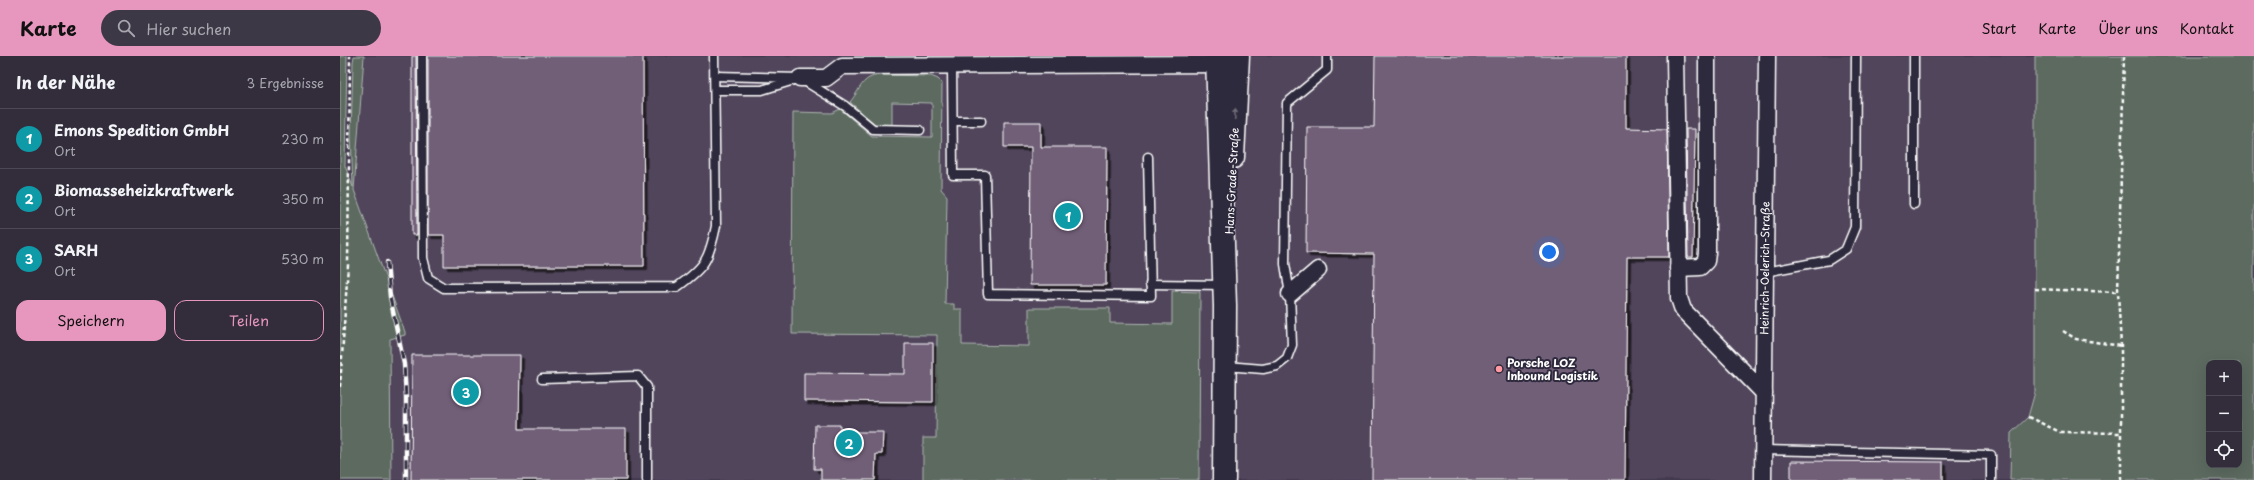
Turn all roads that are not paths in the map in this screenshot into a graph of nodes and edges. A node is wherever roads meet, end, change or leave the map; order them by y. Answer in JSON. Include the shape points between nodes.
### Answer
{"nodes":[{"id":1,"x":422,"y":56,"type":"edge"},
{"id":2,"x":714,"y":56,"type":"edge"},
{"id":3,"x":1327,"y":56,"type":"edge"},
{"id":4,"x":1675,"y":56,"type":"edge"},
{"id":5,"x":1707,"y":56,"type":"edge"},
{"id":6,"x":1767,"y":56,"type":"edge"},
{"id":7,"x":1856,"y":56,"type":"edge"},
{"id":8,"x":1914,"y":56,"type":"edge"},
{"id":9,"x":1227,"y":60,"type":"edge"},
{"id":10,"x":882,"y":61,"type":"edge"},
{"id":11,"x":952,"y":65,"type":"junction"},
{"id":12,"x":715,"y":76,"type":"junction"},
{"id":13,"x":800,"y":78,"type":"junction"},
{"id":14,"x":715,"y":90,"type":"junction"},
{"id":15,"x":953,"y":121,"type":"junction"},
{"id":16,"x":981,"y":122,"type":"dead end"},
{"id":17,"x":920,"y":130,"type":"dead end"},
{"id":18,"x":1148,"y":157,"type":"dead end"},
{"id":19,"x":1914,"y":204,"type":"dead end"},
{"id":20,"x":1678,"y":268,"type":"junction"},
{"id":21,"x":1318,"y":270,"type":"dead end"},
{"id":22,"x":1765,"y":272,"type":"junction"},
{"id":23,"x":1150,"y":284,"type":"junction"},
{"id":24,"x":1224,"y":285,"type":"junction"},
{"id":25,"x":1290,"y":294,"type":"junction"},
{"id":26,"x":1225,"y":306,"type":"junction"},
{"id":27,"x":1224,"y":366,"type":"junction"},
{"id":28,"x":542,"y":378,"type":"dead end"},
{"id":29,"x":1764,"y":393,"type":"junction"},
{"id":30,"x":1763,"y":450,"type":"junction"},
{"id":31,"x":647,"y":480,"type":"edge"},
{"id":32,"x":1224,"y":480,"type":"edge"},
{"id":33,"x":1763,"y":480,"type":"edge"},
{"id":34,"x":1991,"y":480,"type":"edge"}],
"edges":[{"from":1,"to":14,"type":"lane","via":[[423,258],[428,278],[444,288],[676,287],[695,274],[710,254],[716,226]]},
{"from":2,"to":12,"type":"lane"},
{"from":3,"to":25,"type":"lane","via":[[1327,70],[1287,103],[1285,264]]},
{"from":4,"to":20,"type":"street"},
{"from":5,"to":20,"type":"street","via":[[1706,261],[1700,267]]},
{"from":6,"to":22,"type":"street","name":"Heinrich-Oelerich-Straße"},
{"from":7,"to":22,"type":"lane","via":[[1855,227],[1846,249],[1828,260]]},
{"from":8,"to":19,"type":"lane"},
{"from":9,"to":11,"type":"street"},
{"from":9,"to":24,"type":"street","name":"Hans-Grade-Straße"},
{"from":26,"to":9,"type":"street","name":"Hans-Grade-Straße","one_way":true},
{"from":10,"to":11,"type":"street"},
{"from":10,"to":13,"type":"street","via":[[842,66],[826,78]]},
{"from":11,"to":15,"type":"lane"},
{"from":12,"to":13,"type":"lane"},
{"from":12,"to":14,"type":"lane"},
{"from":13,"to":14,"type":"lane","via":[[762,90]]},
{"from":13,"to":17,"type":"lane","via":[[845,106],[873,129]]},
{"from":15,"to":16,"type":"lane"},
{"from":15,"to":23,"type":"lane","via":[[953,175],[985,176],[988,294],[1151,296]]},
{"from":18,"to":23,"type":"lane"},
{"from":20,"to":29,"type":"street","via":[[1678,298],[1683,310]]},
{"from":21,"to":25,"type":"street"},
{"from":22,"to":29,"type":"street","name":"Heinrich-Oelerich-Straße"},
{"from":23,"to":24,"type":"lane"},
{"from":24,"to":26,"type":"street","name":"Hans-Grade-Straße"},
{"from":25,"to":27,"type":"lane","via":[[1293,334],[1287,358],[1276,366],[1263,369]]},
{"from":26,"to":27,"type":"street","name":"Hans-Grade-Straße"},
{"from":27,"to":32,"type":"street","name":"Hans-Grade-Straße"},
{"from":28,"to":31,"type":"lane","via":[[638,376],[647,387]]},
{"from":29,"to":30,"type":"street","name":"Heinrich-Oelerich-Straße"},
{"from":30,"to":33,"type":"street","name":"Heinrich-Oelerich-Straße"},
{"from":30,"to":34,"type":"lane","via":[[1991,455]]}]}
